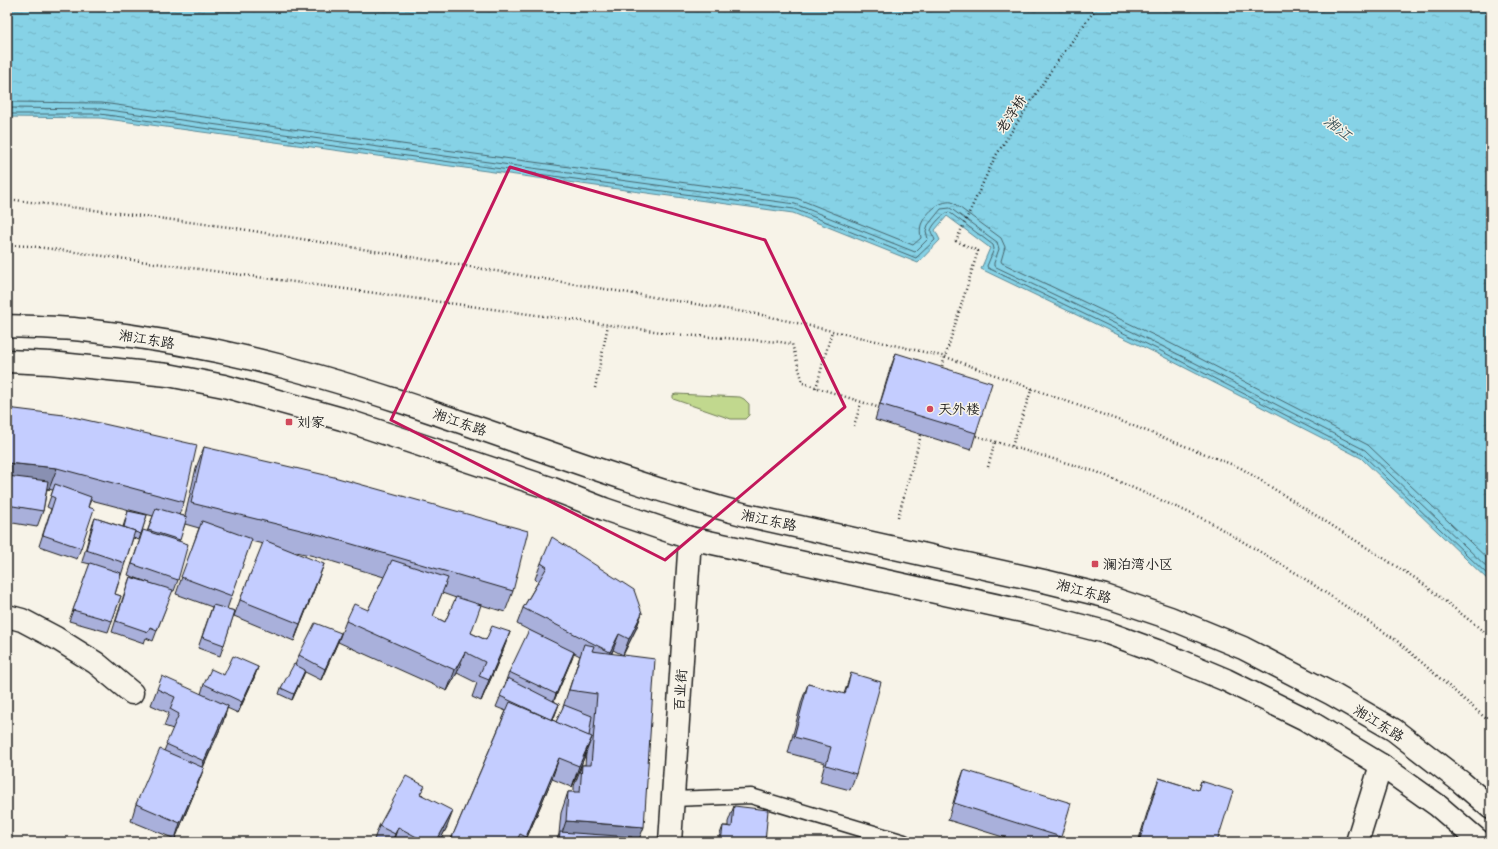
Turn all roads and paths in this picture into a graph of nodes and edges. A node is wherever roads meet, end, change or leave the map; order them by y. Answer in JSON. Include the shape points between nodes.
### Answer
{"nodes":[{"id":1,"x":1098,"y":7,"type":"edge"},
{"id":2,"x":7,"y":199,"type":"edge"},
{"id":3,"x":7,"y":245,"type":"edge"},
{"id":4,"x":608,"y":325,"type":"junction"},
{"id":5,"x":7,"y":326,"type":"edge"},
{"id":6,"x":832,"y":331,"type":"junction"},
{"id":7,"x":946,"y":356,"type":"junction"},
{"id":8,"x":7,"y":361,"type":"edge"},
{"id":9,"x":939,"y":376,"type":"edge"},
{"id":10,"x":596,"y":388,"type":"dead end"},
{"id":11,"x":816,"y":388,"type":"junction"},
{"id":12,"x":1032,"y":388,"type":"junction"},
{"id":13,"x":862,"y":403,"type":"junction"},
{"id":14,"x":877,"y":407,"type":"dead end"},
{"id":15,"x":854,"y":426,"type":"dead end"},
{"id":16,"x":921,"y":435,"type":"dead end"},
{"id":17,"x":976,"y":436,"type":"edge"},
{"id":18,"x":996,"y":442,"type":"junction"},
{"id":19,"x":1012,"y":446,"type":"junction"},
{"id":20,"x":988,"y":467,"type":"dead end"},
{"id":21,"x":898,"y":517,"type":"dead end"},
{"id":22,"x":690,"y":538,"type":"junction"},
{"id":23,"x":7,"y":616,"type":"edge"},
{"id":24,"x":1491,"y":637,"type":"edge"},
{"id":25,"x":132,"y":693,"type":"dead end"},
{"id":26,"x":1491,"y":723,"type":"edge"},
{"id":27,"x":1381,"y":765,"type":"junction"},
{"id":28,"x":673,"y":799,"type":"junction"},
{"id":29,"x":1491,"y":808,"type":"edge"},
{"id":30,"x":670,"y":842,"type":"edge"},
{"id":31,"x":904,"y":842,"type":"edge"},
{"id":32,"x":1357,"y":842,"type":"edge"},
{"id":33,"x":1480,"y":842,"type":"edge"}],
"edges":[{"from":1,"to":7,"type":"path","name":"老浮桥","via":[[1054,66],[995,157],[956,242],[978,251]]},
{"from":2,"to":6,"type":"path","via":[[229,227],[762,315]]},
{"from":3,"to":4,"type":"path","via":[[30,246]]},
{"from":4,"to":10,"type":"path"},
{"from":4,"to":11,"type":"path","via":[[683,335],[792,344],[803,383]]},
{"from":5,"to":29,"type":"main road","name":"湘江东路","via":[[82,329],[144,338],[211,349],[281,366],[414,406],[602,472],[697,502],[1106,596],[1170,618],[1243,648],[1320,687],[1394,730]]},
{"from":6,"to":7,"type":"path"},
{"from":6,"to":11,"type":"path"},
{"from":7,"to":9,"type":"path"},
{"from":7,"to":12,"type":"path"},
{"from":8,"to":22,"type":"main road","via":[[168,375],[224,386],[346,421],[550,488]]},
{"from":11,"to":13,"type":"path"},
{"from":12,"to":19,"type":"path"},
{"from":12,"to":24,"type":"path","via":[[1241,468],[1418,580]]},
{"from":13,"to":14,"type":"path"},
{"from":13,"to":15,"type":"path"},
{"from":16,"to":21,"type":"path"},
{"from":17,"to":18,"type":"path"},
{"from":18,"to":19,"type":"path"},
{"from":18,"to":20,"type":"path"},
{"from":19,"to":26,"type":"path","via":[[1097,472],[1214,525],[1296,573],[1396,640]]},
{"from":22,"to":27,"type":"main road","via":[[1036,614],[1105,632],[1226,680],[1305,719]]},
{"from":22,"to":28,"type":"main road","name":"百业街"},
{"from":23,"to":25,"type":"main road","via":[[22,620],[90,658]]},
{"from":27,"to":32,"type":"main road"},
{"from":27,"to":33,"type":"main road","via":[[1437,805]]},
{"from":28,"to":30,"type":"main road","name":"百业街"},
{"from":28,"to":31,"type":"lane","via":[[751,796]]}]}
